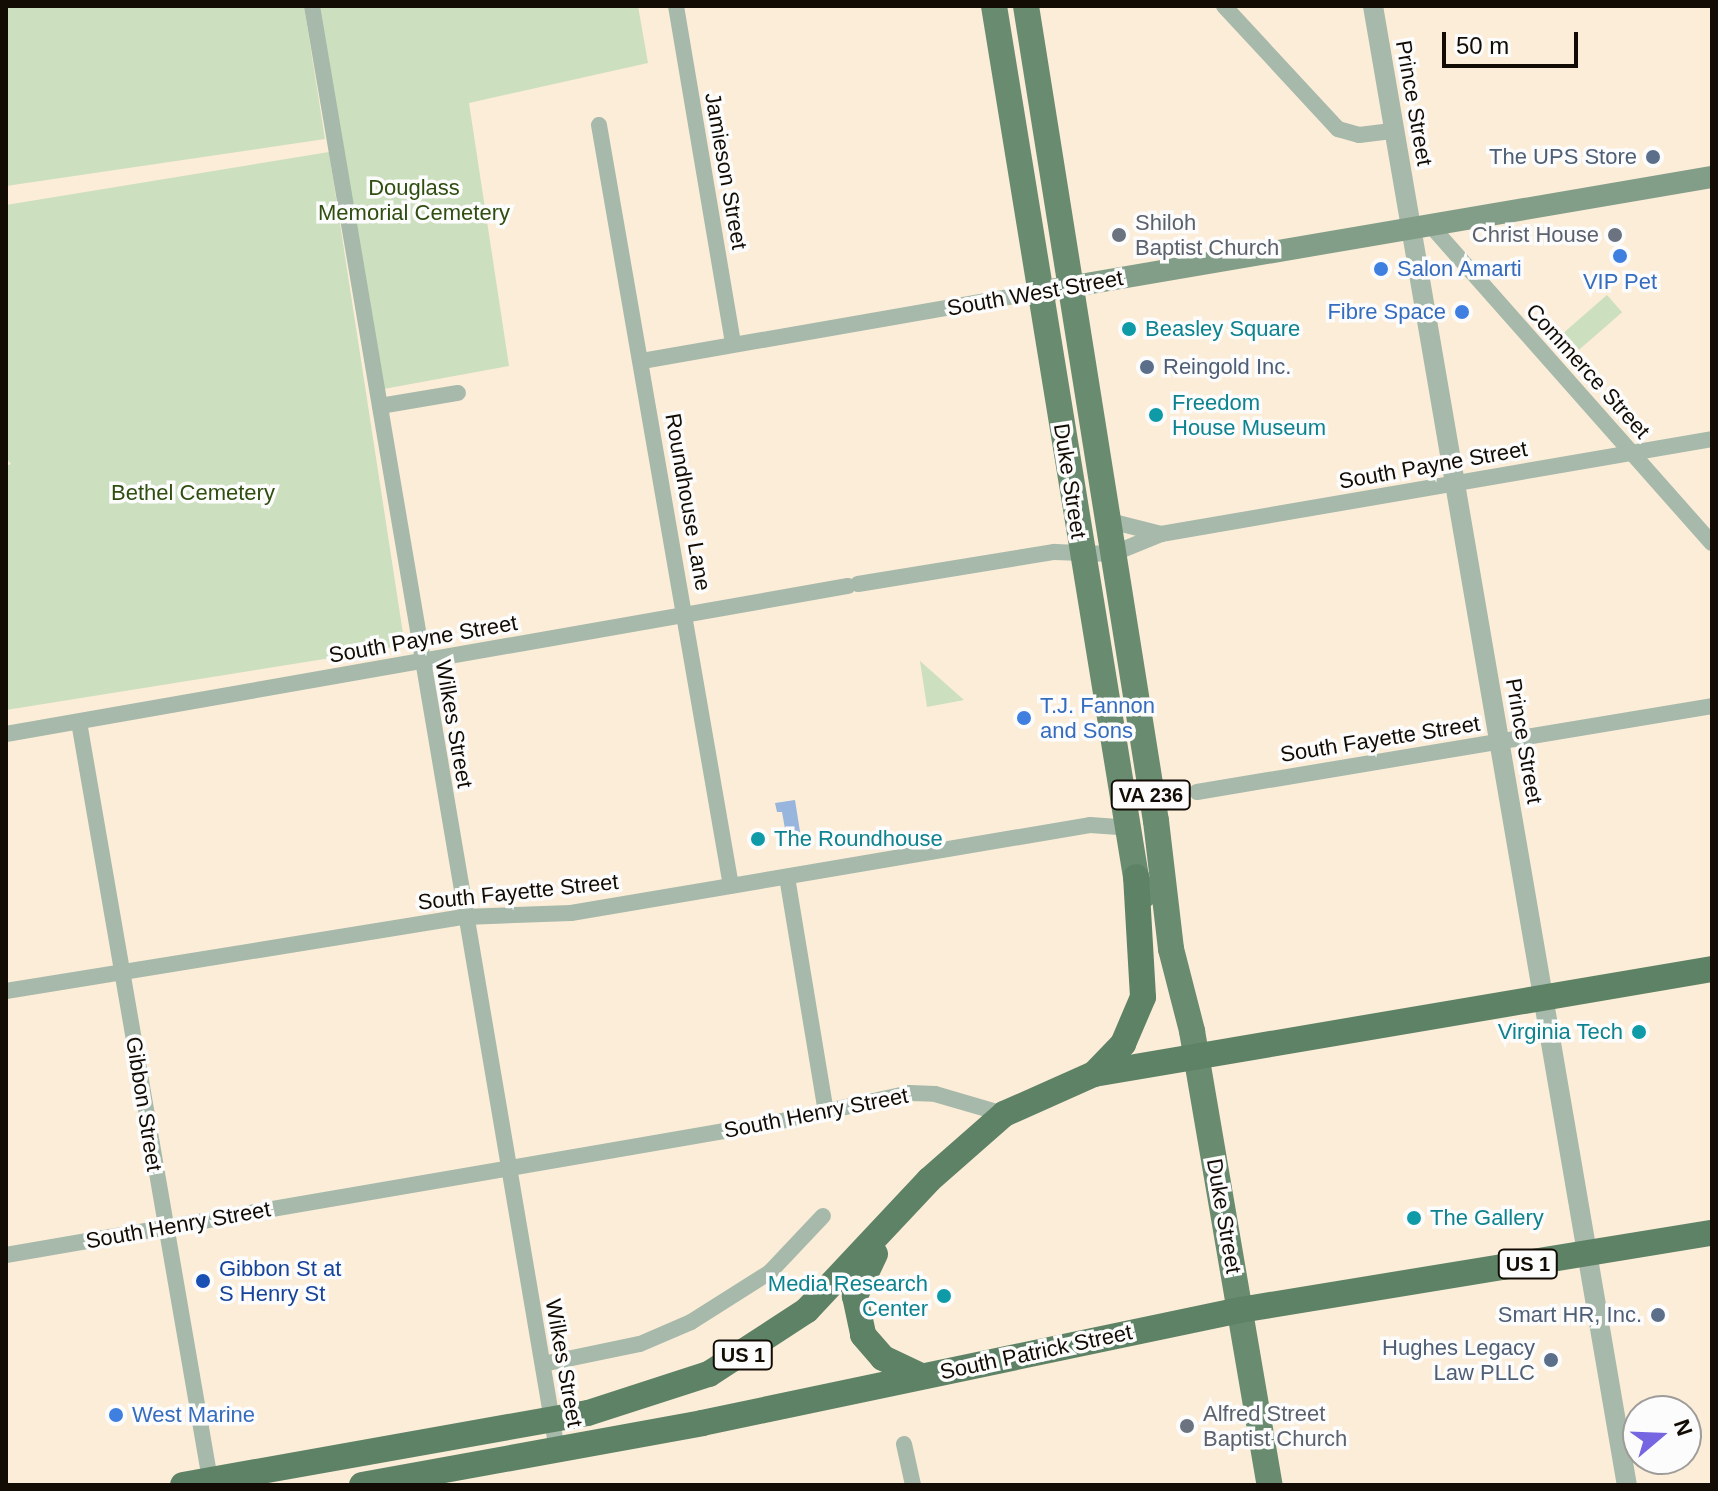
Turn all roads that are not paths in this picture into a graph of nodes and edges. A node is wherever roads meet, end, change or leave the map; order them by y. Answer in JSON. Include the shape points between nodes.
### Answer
{"nodes":[{"id":1,"x":312,"y":6,"type":"edge"},
{"id":2,"x":676,"y":6,"type":"edge"},
{"id":3,"x":994,"y":6,"type":"edge"},
{"id":4,"x":1026,"y":6,"type":"edge"},
{"id":5,"x":1224,"y":6,"type":"edge"},
{"id":6,"x":1373,"y":6,"type":"edge"},
{"id":7,"x":599,"y":125,"type":"dead end"},
{"id":8,"x":1394,"y":131,"type":"junction"},
{"id":9,"x":1712,"y":177,"type":"edge"},
{"id":10,"x":1422,"y":229,"type":"junction"},
{"id":11,"x":1071,"y":287,"type":"junction"},
{"id":12,"x":1039,"y":292,"type":"junction"},
{"id":13,"x":733,"y":344,"type":"junction"},
{"id":14,"x":642,"y":361,"type":"junction"},
{"id":15,"x":458,"y":393,"type":"dead end"},
{"id":16,"x":380,"y":406,"type":"junction"},
{"id":17,"x":1712,"y":439,"type":"edge"},
{"id":18,"x":1631,"y":453,"type":"junction"},
{"id":19,"x":1455,"y":483,"type":"junction"},
{"id":20,"x":1106,"y":520,"type":"junction"},
{"id":21,"x":1161,"y":534,"type":"junction"},
{"id":22,"x":1712,"y":543,"type":"edge"},
{"id":23,"x":1082,"y":553,"type":"junction"},
{"id":24,"x":1112,"y":554,"type":"junction"},
{"id":25,"x":685,"y":614,"type":"junction"},
{"id":26,"x":420,"y":661,"type":"junction"},
{"id":27,"x":1712,"y":706,"type":"edge"},
{"id":28,"x":79,"y":722,"type":"junction"},
{"id":29,"x":6,"y":734,"type":"edge"},
{"id":30,"x":1499,"y":741,"type":"junction"},
{"id":31,"x":1197,"y":792,"type":"dead end"},
{"id":32,"x":1129,"y":828,"type":"junction"},
{"id":33,"x":787,"y":877,"type":"junction"},
{"id":34,"x":1136,"y":877,"type":"junction"},
{"id":35,"x":731,"y":886,"type":"junction"},
{"id":36,"x":465,"y":917,"type":"junction"},
{"id":37,"x":1171,"y":949,"type":"junction"},
{"id":38,"x":1712,"y":969,"type":"edge"},
{"id":39,"x":123,"y":972,"type":"junction"},
{"id":40,"x":6,"y":991,"type":"edge"},
{"id":41,"x":1544,"y":998,"type":"junction"},
{"id":42,"x":1196,"y":1056,"type":"junction"},
{"id":43,"x":1094,"y":1074,"type":"junction"},
{"id":44,"x":826,"y":1113,"type":"junction"},
{"id":45,"x":1004,"y":1114,"type":"junction"},
{"id":46,"x":508,"y":1167,"type":"junction"},
{"id":47,"x":823,"y":1216,"type":"dead end"},
{"id":48,"x":892,"y":1218,"type":"junction"},
{"id":49,"x":165,"y":1227,"type":"junction"},
{"id":50,"x":1712,"y":1233,"type":"edge"},
{"id":51,"x":1588,"y":1254,"type":"junction"},
{"id":52,"x":6,"y":1255,"type":"edge"},
{"id":53,"x":1240,"y":1310,"type":"junction"},
{"id":54,"x":543,"y":1364,"type":"junction"},
{"id":55,"x":921,"y":1376,"type":"junction"},
{"id":56,"x":551,"y":1419,"type":"junction"},
{"id":57,"x":904,"y":1444,"type":"dead end"},
{"id":58,"x":557,"y":1450,"type":"junction"},
{"id":59,"x":210,"y":1483,"type":"edge"},
{"id":60,"x":183,"y":1485,"type":"edge"},
{"id":61,"x":362,"y":1485,"type":"edge"},
{"id":62,"x":913,"y":1485,"type":"edge"},
{"id":63,"x":1270,"y":1485,"type":"edge"},
{"id":64,"x":1627,"y":1485,"type":"edge"}],
"edges":[{"from":1,"to":16,"type":"street","name":"Wilkes Street"},
{"from":2,"to":13,"type":"street","name":"Jamieson Street"},
{"from":3,"to":12,"type":"main road","name":"Duke Street","number":"VA 236"},
{"from":4,"to":11,"type":"main road","name":"Duke Street","number":"VA 236"},
{"from":5,"to":8,"type":"street","via":[[1338,129],[1359,135]]},
{"from":6,"to":8,"type":"street","name":"Prince Street"},
{"from":7,"to":14,"type":"street","name":"Roundhouse Lane"},
{"from":8,"to":10,"type":"street","name":"Prince Street"},
{"from":9,"to":10,"type":"main road","name":"South West Street"},
{"from":10,"to":11,"type":"main road","name":"South West Street"},
{"from":10,"to":18,"type":"street","name":"Commerce Street"},
{"from":10,"to":19,"type":"street","name":"Prince Street"},
{"from":11,"to":12,"type":"main road","name":"South West Street"},
{"from":11,"to":20,"type":"main road","name":"Duke Street","number":"VA 236"},
{"from":12,"to":13,"type":"street","name":"South West Street"},
{"from":12,"to":23,"type":"main road","name":"Duke Street","number":"VA 236"},
{"from":13,"to":14,"type":"street","name":"South West Street"},
{"from":14,"to":25,"type":"street","name":"Roundhouse Lane"},
{"from":15,"to":16,"type":"street"},
{"from":16,"to":26,"type":"street","name":"Wilkes Street"},
{"from":17,"to":18,"type":"street","name":"South Payne Street"},
{"from":18,"to":19,"type":"street","name":"South Payne Street"},
{"from":18,"to":22,"type":"street","name":"Commerce Street"},
{"from":19,"to":21,"type":"street","name":"South Payne Street"},
{"from":19,"to":30,"type":"street","name":"Prince Street"},
{"from":20,"to":21,"type":"street","name":"South Payne Street"},
{"from":20,"to":24,"type":"main road","name":"Duke Street","number":"VA 236"},
{"from":21,"to":24,"type":"street","name":"South Payne Street"},
{"from":23,"to":24,"type":"street","name":"South Payne Street"},
{"from":23,"to":25,"type":"street","name":"South Payne Street","via":[[1054,552]]},
{"from":23,"to":32,"type":"main road","name":"Duke Street","number":"VA 236"},
{"from":24,"to":37,"type":"main road","name":"Duke Street","number":"VA 236"},
{"from":25,"to":26,"type":"street","name":"South Payne Street"},
{"from":25,"to":35,"type":"street","name":"Roundhouse Lane"},
{"from":26,"to":28,"type":"street","name":"South Payne Street"},
{"from":26,"to":36,"type":"street","name":"Wilkes Street"},
{"from":27,"to":30,"type":"street","name":"South Fayette Street"},
{"from":28,"to":29,"type":"street","name":"South Payne Street"},
{"from":28,"to":39,"type":"street","name":"Gibbon Street"},
{"from":30,"to":31,"type":"street","name":"South Fayette Street"},
{"from":30,"to":41,"type":"street","name":"Prince Street"},
{"from":32,"to":33,"type":"street","name":"South Fayette Street","via":[[1090,825],[1041,832]]},
{"from":32,"to":34,"type":"main road","name":"Duke Street","number":"VA 236"},
{"from":33,"to":35,"type":"street","name":"South Fayette Street"},
{"from":33,"to":44,"type":"street"},
{"from":34,"to":37,"type":"main road","name":"Duke Street","number":"VA 236"},
{"from":34,"to":43,"type":"highway","via":[[1143,997],[1123,1044]]},
{"from":35,"to":36,"type":"street","name":"South Fayette Street","via":[[571,913]]},
{"from":36,"to":39,"type":"street","name":"South Fayette Street"},
{"from":36,"to":46,"type":"street","name":"Wilkes Street"},
{"from":37,"to":42,"type":"main road","name":"Duke Street","number":"VA 236"},
{"from":38,"to":41,"type":"highway","number":"US 1"},
{"from":39,"to":40,"type":"street","name":"South Fayette Street"},
{"from":39,"to":49,"type":"street","name":"Gibbon Street"},
{"from":41,"to":42,"type":"highway","number":"US 1"},
{"from":41,"to":51,"type":"street","name":"Prince Street"},
{"from":42,"to":43,"type":"highway","number":"US 1"},
{"from":42,"to":53,"type":"main road","name":"Duke Street","number":"VA 236"},
{"from":43,"to":45,"type":"highway","number":"US 1"},
{"from":44,"to":45,"type":"street","name":"South Henry Street","via":[[910,1093],[935,1094]]},
{"from":44,"to":46,"type":"street","name":"South Henry Street"},
{"from":45,"to":48,"type":"highway","number":"US 1","via":[[966,1143]]},
{"from":46,"to":49,"type":"street","name":"South Henry Street"},
{"from":46,"to":54,"type":"street","name":"Wilkes Street"},
{"from":47,"to":54,"type":"street","via":[[770,1272],[691,1322],[640,1344]]},
{"from":48,"to":55,"type":"highway","via":[[861,1278],[856,1316],[863,1335],[883,1358]]},
{"from":48,"to":56,"type":"highway","number":"US 1","via":[[807,1310],[742,1356],[663,1393]]},
{"from":49,"to":52,"type":"street","name":"South Henry Street"},
{"from":49,"to":59,"type":"street","name":"Gibbon Street"},
{"from":50,"to":51,"type":"highway","name":"South Patrick Street","number":"US 1"},
{"from":51,"to":53,"type":"highway","name":"South Patrick Street","number":"US 1"},
{"from":51,"to":64,"type":"street","name":"Prince Street"},
{"from":53,"to":55,"type":"highway","name":"South Patrick Street","number":"US 1"},
{"from":53,"to":63,"type":"main road","name":"Duke Street","number":"VA 236"},
{"from":54,"to":56,"type":"street","name":"Wilkes Street"},
{"from":55,"to":58,"type":"highway","name":"South Patrick Street","number":"US 1"},
{"from":56,"to":58,"type":"street","name":"Wilkes Street"},
{"from":56,"to":59,"type":"highway","number":"US 1"},
{"from":57,"to":62,"type":"street"},
{"from":58,"to":61,"type":"highway","name":"South Patrick Street","number":"US 1"},
{"from":59,"to":60,"type":"highway","number":"US 1"}]}
